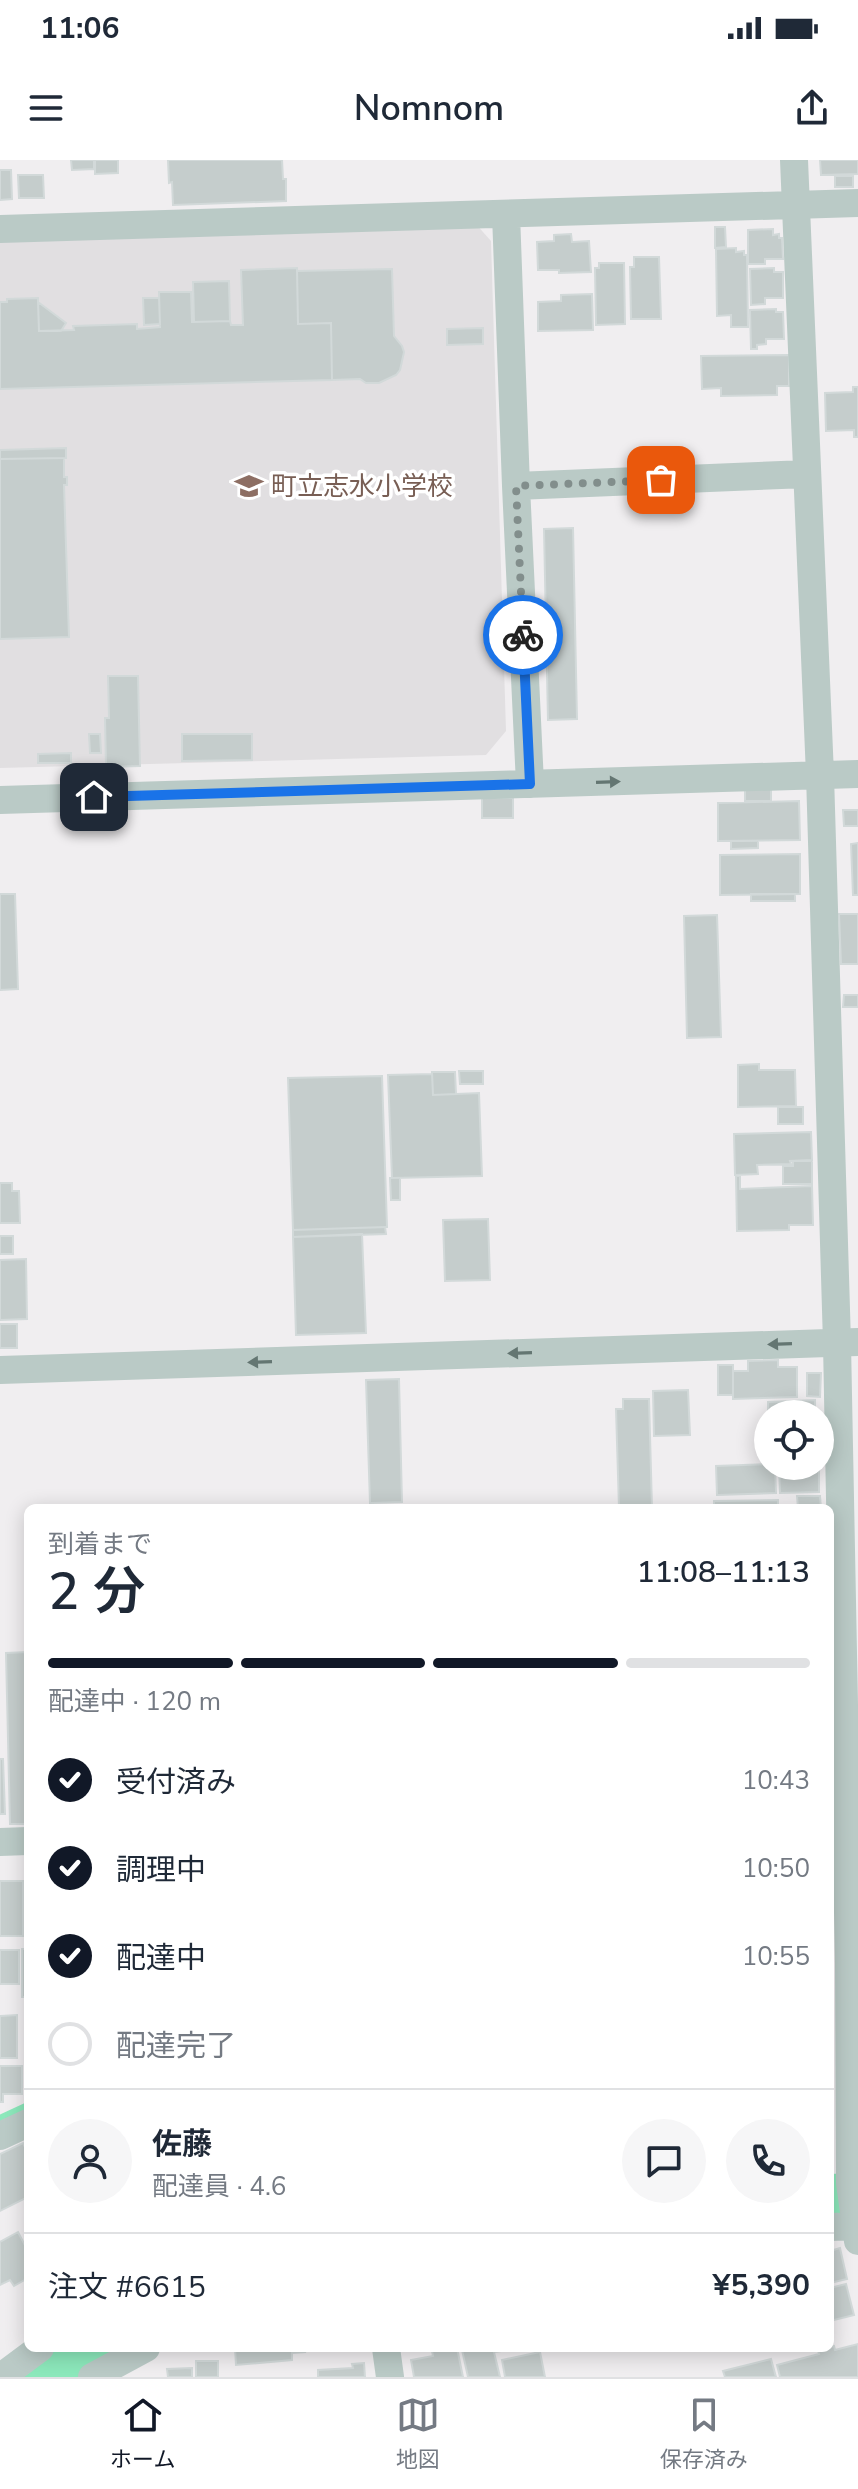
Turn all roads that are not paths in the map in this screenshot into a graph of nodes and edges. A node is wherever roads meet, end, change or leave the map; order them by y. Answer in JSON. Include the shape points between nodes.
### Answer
{"nodes":[{"id":1,"x":794,"y":160,"type":"edge"},
{"id":2,"x":858,"y":203,"type":"edge"},
{"id":3,"x":795,"y":205,"type":"junction"},
{"id":4,"x":506,"y":214,"type":"junction"},
{"id":5,"x":0,"y":229,"type":"edge"},
{"id":6,"x":807,"y":474,"type":"junction"},
{"id":7,"x":516,"y":486,"type":"junction"},
{"id":8,"x":858,"y":774,"type":"edge"},
{"id":9,"x":820,"y":775,"type":"junction"},
{"id":10,"x":530,"y":784,"type":"junction"},
{"id":11,"x":0,"y":800,"type":"edge"},
{"id":12,"x":847,"y":1342,"type":"edge"},
{"id":13,"x":0,"y":1370,"type":"edge"},
{"id":14,"x":844,"y":1814,"type":"edge"},
{"id":15,"x":24,"y":1841,"type":"edge"},
{"id":16,"x":0,"y":1842,"type":"edge"},
{"id":17,"x":846,"y":1962,"type":"edge"},
{"id":18,"x":24,"y":2125,"type":"edge"},
{"id":19,"x":0,"y":2136,"type":"edge"},
{"id":20,"x":849,"y":2209,"type":"edge"},
{"id":21,"x":34,"y":2352,"type":"edge"},
{"id":22,"x":139,"y":2352,"type":"edge"},
{"id":23,"x":387,"y":2352,"type":"edge"},
{"id":24,"x":2,"y":2373,"type":"edge"},
{"id":25,"x":92,"y":2377,"type":"edge"},
{"id":26,"x":390,"y":2377,"type":"edge"}],
"edges":[{"from":1,"to":3,"type":"street"},
{"from":2,"to":3,"type":"street"},
{"from":3,"to":4,"type":"street"},
{"from":3,"to":6,"type":"street"},
{"from":4,"to":5,"type":"street"},
{"from":4,"to":7,"type":"street"},
{"from":6,"to":7,"type":"street"},
{"from":6,"to":9,"type":"street"},
{"from":7,"to":10,"type":"street"},
{"from":8,"to":9,"type":"street"},
{"from":10,"to":9,"type":"street","one_way":true},
{"from":9,"to":12,"type":"street"},
{"from":10,"to":11,"type":"street"},
{"from":12,"to":13,"type":"street","one_way":true},
{"from":12,"to":14,"type":"street"},
{"from":14,"to":17,"type":"street"},
{"from":15,"to":16,"type":"street"},
{"from":17,"to":20,"type":"street"},
{"from":18,"to":19,"type":"street"},
{"from":21,"to":24,"type":"street"},
{"from":22,"to":25,"type":"street"},
{"from":23,"to":26,"type":"street"}]}
